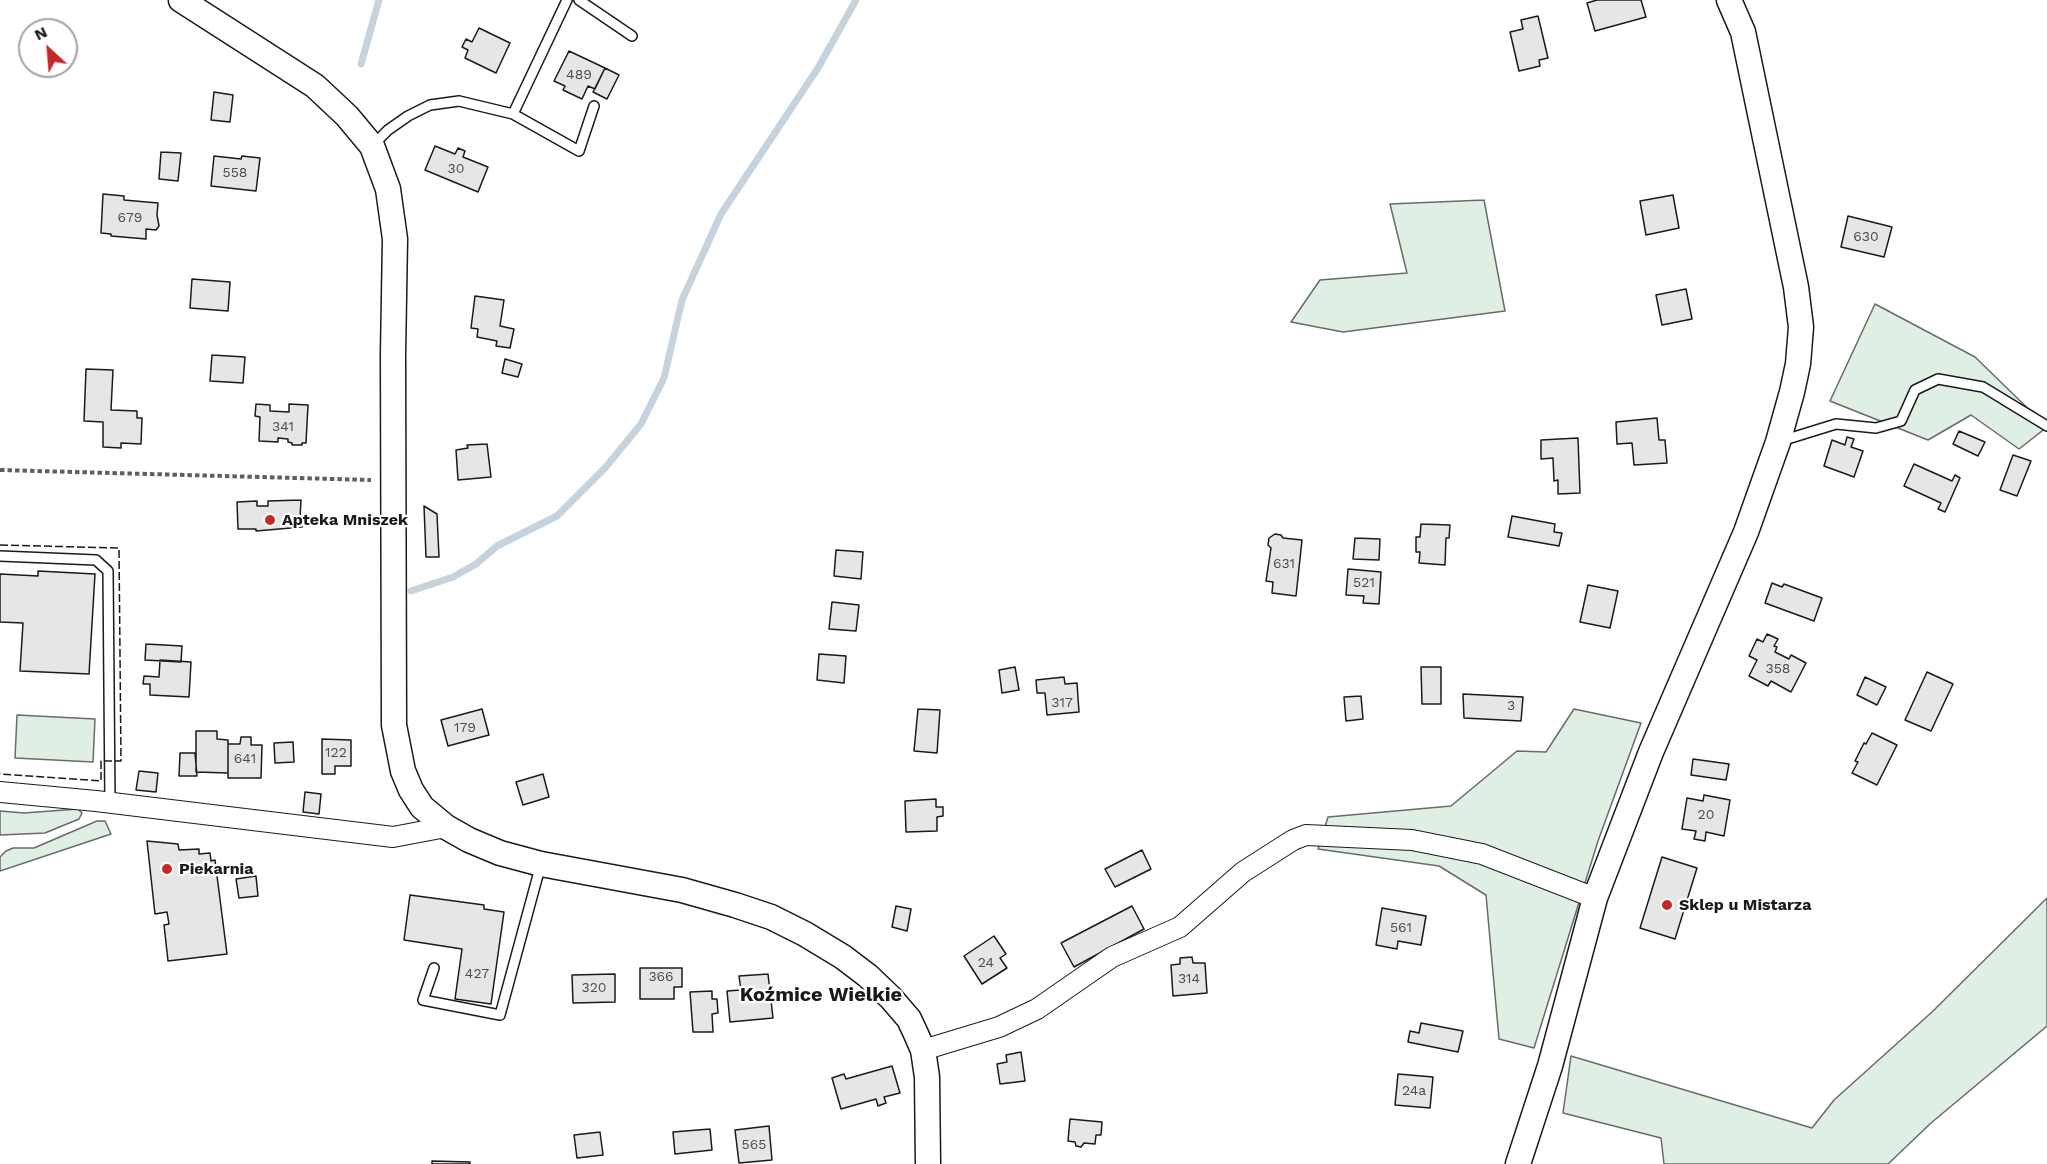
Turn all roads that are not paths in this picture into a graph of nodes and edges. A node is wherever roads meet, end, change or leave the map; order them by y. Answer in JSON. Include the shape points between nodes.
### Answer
{"nodes":[{"id":1,"x":181,"y":0,"type":"edge"},
{"id":2,"x":567,"y":0,"type":"edge"},
{"id":3,"x":579,"y":0,"type":"edge"},
{"id":4,"x":1729,"y":0,"type":"edge"},
{"id":5,"x":632,"y":36,"type":"dead end"},
{"id":6,"x":594,"y":106,"type":"dead end"},
{"id":7,"x":513,"y":114,"type":"junction"},
{"id":8,"x":372,"y":146,"type":"junction"},
{"id":9,"x":2047,"y":426,"type":"edge"},
{"id":10,"x":1778,"y":442,"type":"junction"},
{"id":11,"x":0,"y":556,"type":"edge"},
{"id":12,"x":0,"y":792,"type":"edge"},
{"id":13,"x":110,"y":803,"type":"junction"},
{"id":14,"x":446,"y":827,"type":"junction"},
{"id":15,"x":541,"y":864,"type":"junction"},
{"id":16,"x":1595,"y":898,"type":"junction"},
{"id":17,"x":434,"y":968,"type":"dead end"},
{"id":18,"x":923,"y":1050,"type":"junction"},
{"id":19,"x":928,"y":1164,"type":"edge"},
{"id":20,"x":1518,"y":1164,"type":"edge"}],
"edges":[{"from":1,"to":8,"type":"street","via":[[315,86]]},
{"from":2,"to":7,"type":"lane"},
{"from":3,"to":5,"type":"lane"},
{"from":4,"to":10,"type":"street","via":[[1743,32],[1799,307],[1798,364]]},
{"from":6,"to":7,"type":"lane","via":[[579,151]]},
{"from":7,"to":8,"type":"lane","via":[[459,100],[430,105],[388,130]]},
{"from":8,"to":14,"type":"street","via":[[388,189],[395,239],[394,725],[411,790],[422,807]]},
{"from":9,"to":10,"type":"lane","via":[[1983,387],[1938,380],[1915,390],[1901,422],[1876,428],[1836,424]]},
{"from":10,"to":16,"type":"street","via":[[1746,532],[1651,752]]},
{"from":11,"to":13,"type":"lane","via":[[96,560],[108,571]]},
{"from":12,"to":13,"type":"street"},
{"from":13,"to":14,"type":"street","via":[[393,837]]},
{"from":14,"to":15,"type":"street","via":[[500,853]]},
{"from":15,"to":17,"type":"lane","via":[[500,1015],[423,1000]]},
{"from":15,"to":18,"type":"street","via":[[682,890],[771,917],[843,957],[868,976],[909,1019]]},
{"from":16,"to":18,"type":"street","via":[[1482,854],[1412,840],[1306,835],[1243,872],[1180,927],[1112,957],[1037,1009],[999,1027]]},
{"from":16,"to":20,"type":"street","via":[[1550,1066]]},
{"from":18,"to":19,"type":"street"}]}
